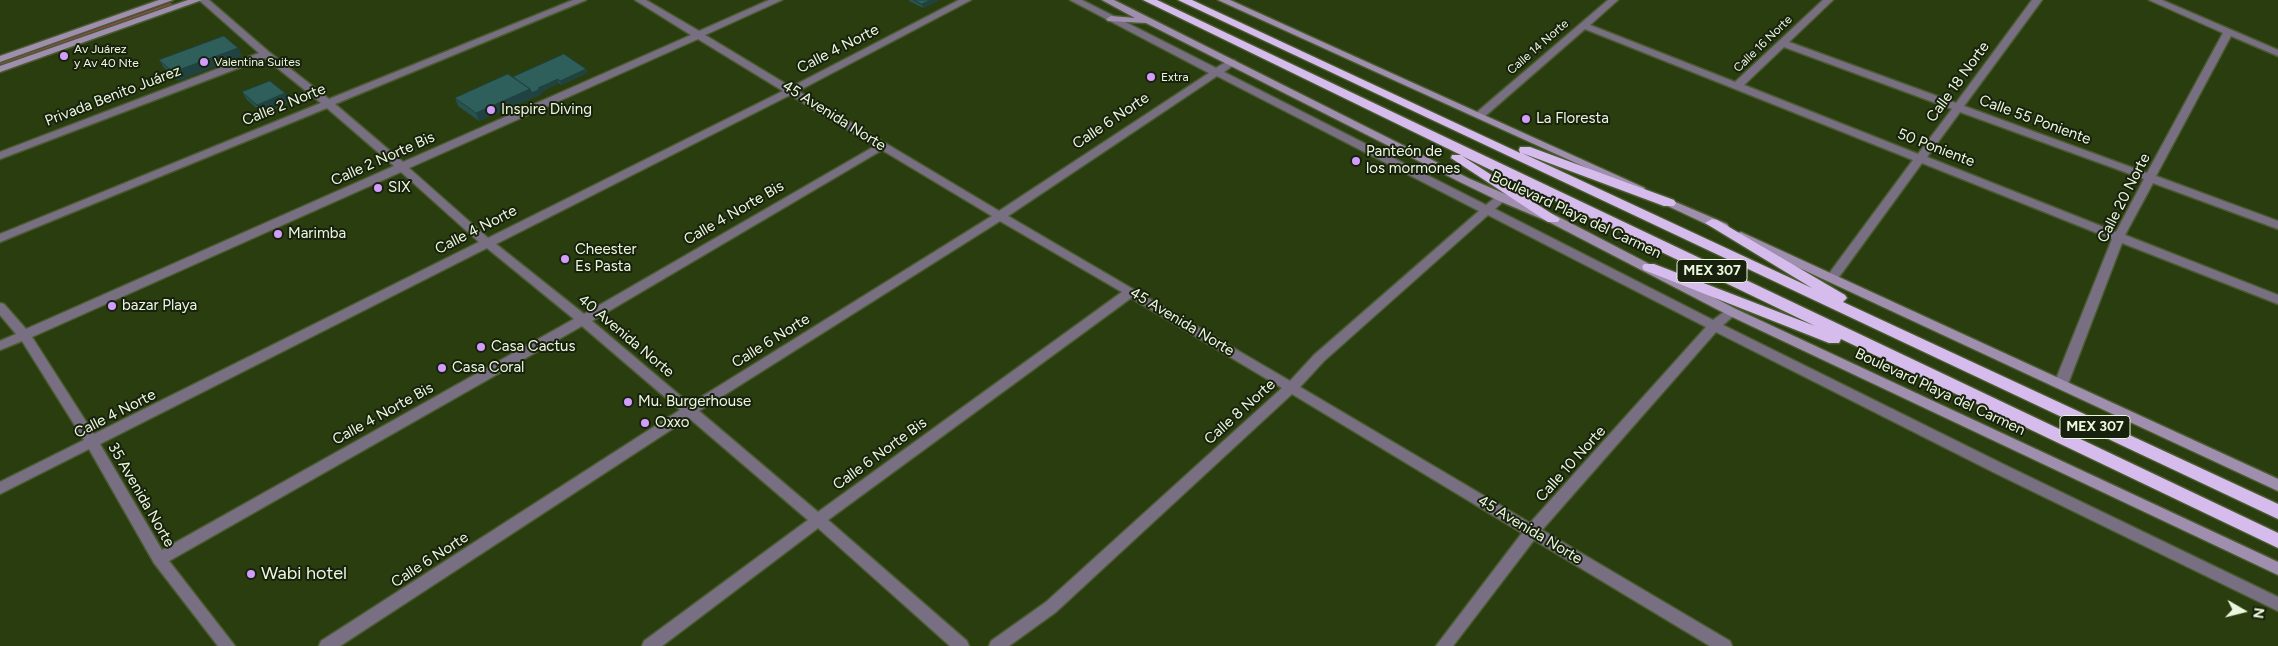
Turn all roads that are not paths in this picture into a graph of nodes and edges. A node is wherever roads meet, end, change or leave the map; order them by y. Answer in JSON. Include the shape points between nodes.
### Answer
{"nodes":[{"id":1,"x":168,"y":0,"type":"edge"},
{"id":2,"x":198,"y":0,"type":"edge"},
{"id":3,"x":204,"y":0,"type":"edge"},
{"id":4,"x":581,"y":0,"type":"edge"},
{"id":5,"x":640,"y":0,"type":"edge"},
{"id":6,"x":777,"y":0,"type":"edge"},
{"id":7,"x":966,"y":0,"type":"edge"},
{"id":8,"x":1075,"y":0,"type":"edge"},
{"id":9,"x":1107,"y":0,"type":"edge"},
{"id":10,"x":1148,"y":0,"type":"edge"},
{"id":11,"x":1183,"y":0,"type":"edge"},
{"id":12,"x":1222,"y":0,"type":"edge"},
{"id":13,"x":1613,"y":0,"type":"edge"},
{"id":14,"x":1828,"y":0,"type":"edge"},
{"id":15,"x":2038,"y":0,"type":"edge"},
{"id":16,"x":2154,"y":0,"type":"edge"},
{"id":17,"x":1111,"y":19,"type":"junction"},
{"id":18,"x":1149,"y":21,"type":"junction"},
{"id":19,"x":1582,"y":25,"type":"junction"},
{"id":20,"x":2228,"y":32,"type":"junction"},
{"id":21,"x":700,"y":34,"type":"junction"},
{"id":22,"x":1783,"y":43,"type":"junction"},
{"id":23,"x":2278,"y":53,"type":"edge"},
{"id":24,"x":266,"y":54,"type":"junction"},
{"id":25,"x":0,"y":59,"type":"edge"},
{"id":26,"x":1232,"y":62,"type":"junction"},
{"id":27,"x":0,"y":69,"type":"edge"},
{"id":28,"x":1218,"y":72,"type":"junction"},
{"id":29,"x":1737,"y":86,"type":"junction"},
{"id":30,"x":791,"y":90,"type":"junction"},
{"id":31,"x":328,"y":103,"type":"junction"},
{"id":32,"x":1957,"y":107,"type":"junction"},
{"id":33,"x":1430,"y":115,"type":"junction"},
{"id":34,"x":1480,"y":115,"type":"junction"},
{"id":35,"x":1399,"y":121,"type":"junction"},
{"id":36,"x":882,"y":146,"type":"junction"},
{"id":37,"x":0,"y":156,"type":"edge"},
{"id":38,"x":1920,"y":158,"type":"junction"},
{"id":39,"x":401,"y":168,"type":"junction"},
{"id":40,"x":2150,"y":178,"type":"junction"},
{"id":41,"x":1501,"y":198,"type":"junction"},
{"id":42,"x":1670,"y":203,"type":"junction"},
{"id":43,"x":1488,"y":210,"type":"junction"},
{"id":44,"x":1001,"y":215,"type":"junction"},
{"id":45,"x":1553,"y":219,"type":"junction"},
{"id":46,"x":1712,"y":223,"type":"junction"},
{"id":47,"x":2278,"y":225,"type":"edge"},
{"id":48,"x":2119,"y":236,"type":"junction"},
{"id":49,"x":0,"y":238,"type":"edge"},
{"id":50,"x":486,"y":242,"type":"junction"},
{"id":51,"x":1649,"y":267,"type":"junction"},
{"id":52,"x":1832,"y":278,"type":"junction"},
{"id":53,"x":1131,"y":292,"type":"junction"},
{"id":54,"x":2278,"y":300,"type":"edge"},
{"id":55,"x":0,"y":307,"type":"edge"},
{"id":56,"x":1732,"y":312,"type":"junction"},
{"id":57,"x":582,"y":320,"type":"junction"},
{"id":58,"x":1714,"y":326,"type":"junction"},
{"id":59,"x":24,"y":335,"type":"junction"},
{"id":60,"x":1912,"y":341,"type":"junction"},
{"id":61,"x":0,"y":346,"type":"edge"},
{"id":62,"x":1924,"y":372,"type":"junction"},
{"id":63,"x":2062,"y":384,"type":"junction"},
{"id":64,"x":1292,"y":387,"type":"junction"},
{"id":65,"x":689,"y":411,"type":"junction"},
{"id":66,"x":92,"y":442,"type":"junction"},
{"id":67,"x":2278,"y":485,"type":"edge"},
{"id":68,"x":0,"y":488,"type":"edge"},
{"id":69,"x":2278,"y":512,"type":"edge"},
{"id":70,"x":818,"y":520,"type":"junction"},
{"id":71,"x":1532,"y":531,"type":"junction"},
{"id":72,"x":2278,"y":541,"type":"edge"},
{"id":73,"x":159,"y":559,"type":"junction"},
{"id":74,"x":2278,"y":569,"type":"edge"},
{"id":75,"x":2278,"y":604,"type":"edge"},
{"id":76,"x":227,"y":646,"type":"edge"},
{"id":77,"x":326,"y":646,"type":"edge"},
{"id":78,"x":650,"y":646,"type":"edge"},
{"id":79,"x":962,"y":646,"type":"edge"},
{"id":80,"x":996,"y":646,"type":"edge"},
{"id":81,"x":1444,"y":646,"type":"edge"},
{"id":82,"x":1724,"y":646,"type":"edge"}],
"edges":[{"from":1,"to":25,"type":"main road"},
{"from":2,"to":27,"type":"main road"},
{"from":3,"to":24,"type":"street","name":"40 Avenida Norte"},
{"from":4,"to":31,"type":"street","name":"Calle 2 Norte"},
{"from":5,"to":21,"type":"street","name":"45 Avenida Norte"},
{"from":6,"to":21,"type":"street","name":"Calle 2 Norte Bis"},
{"from":7,"to":30,"type":"street","name":"Calle 4 Norte"},
{"from":8,"to":17,"type":"street"},
{"from":9,"to":18,"type":"main road","name":"Boulevard Playa del Carmen"},
{"from":10,"to":35,"type":"highway","number":"MEX 307"},
{"from":11,"to":33,"type":"highway","number":"MEX 307"},
{"from":12,"to":34,"type":"main road"},
{"from":13,"to":19,"type":"street","name":"Calle 14 Norte"},
{"from":14,"to":22,"type":"street","name":"Calle 16 Norte"},
{"from":15,"to":32,"type":"street","name":"Calle 18 Norte"},
{"from":16,"to":20,"type":"street"},
{"from":17,"to":18,"type":"main road"},
{"from":17,"to":28,"type":"street"},
{"from":18,"to":26,"type":"main road","name":"Boulevard Playa del Carmen"},
{"from":19,"to":29,"type":"street","name":"50 Poniente"},
{"from":19,"to":34,"type":"street","name":"Calle 14 Norte"},
{"from":20,"to":23,"type":"street"},
{"from":20,"to":40,"type":"street","name":"Calle 20 Norte"},
{"from":21,"to":30,"type":"street","name":"45 Avenida Norte"},
{"from":21,"to":39,"type":"street","name":"Calle 2 Norte Bis"},
{"from":22,"to":29,"type":"street","name":"Calle 16 Norte"},
{"from":22,"to":32,"type":"street","name":"Calle 55 Poniente"},
{"from":24,"to":31,"type":"street","name":"40 Avenida Norte"},
{"from":24,"to":37,"type":"street","name":"Privada Benito Juárez"},
{"from":26,"to":28,"type":"street","name":"Calle 6 Norte"},
{"from":26,"to":41,"type":"main road","name":"Boulevard Playa del Carmen"},
{"from":28,"to":43,"type":"street"},
{"from":28,"to":44,"type":"street","name":"Calle 6 Norte"},
{"from":29,"to":38,"type":"street","name":"50 Poniente"},
{"from":30,"to":36,"type":"street","name":"45 Avenida Norte"},
{"from":30,"to":50,"type":"street","name":"Calle 4 Norte"},
{"from":31,"to":39,"type":"street","name":"40 Avenida Norte"},
{"from":31,"to":49,"type":"street","name":"Calle 2 Norte"},
{"from":32,"to":38,"type":"street","name":"Calle 18 Norte"},
{"from":32,"to":40,"type":"street","name":"Calle 55 Poniente"},
{"from":33,"to":42,"type":"highway"},
{"from":33,"to":60,"type":"highway","number":"MEX 307"},
{"from":34,"to":42,"type":"main road"},
{"from":35,"to":45,"type":"highway"},
{"from":35,"to":62,"type":"highway","number":"MEX 307"},
{"from":36,"to":44,"type":"street","name":"45 Avenida Norte"},
{"from":36,"to":57,"type":"street","name":"Calle 4 Norte Bis"},
{"from":38,"to":48,"type":"street","name":"50 Poniente"},
{"from":38,"to":52,"type":"street","name":"Calle 18 Norte"},
{"from":39,"to":50,"type":"street","name":"40 Avenida Norte"},
{"from":39,"to":59,"type":"street","name":"Calle 2 Norte Bis"},
{"from":40,"to":47,"type":"street","name":"Calle 55 Poniente"},
{"from":40,"to":48,"type":"street","name":"Calle 20 Norte"},
{"from":41,"to":43,"type":"street","name":"Calle 8 Norte"},
{"from":41,"to":45,"type":"main road","name":"Boulevard Playa del Carmen"},
{"from":42,"to":46,"type":"main road"},
{"from":43,"to":58,"type":"street"},
{"from":43,"to":64,"type":"street","name":"Calle 8 Norte","via":[[1319,358]]},
{"from":44,"to":53,"type":"street","name":"45 Avenida Norte"},
{"from":44,"to":65,"type":"street","name":"Calle 6 Norte"},
{"from":45,"to":51,"type":"main road","name":"Boulevard Playa del Carmen"},
{"from":46,"to":52,"type":"main road"},
{"from":46,"to":60,"type":"highway"},
{"from":48,"to":54,"type":"street","name":"50 Poniente"},
{"from":48,"to":63,"type":"street","name":"Calle 20 Norte"},
{"from":50,"to":57,"type":"street","name":"40 Avenida Norte"},
{"from":50,"to":66,"type":"street","name":"Calle 4 Norte"},
{"from":51,"to":56,"type":"main road","name":"Boulevard Playa del Carmen"},
{"from":51,"to":62,"type":"highway"},
{"from":52,"to":63,"type":"main road"},
{"from":53,"to":64,"type":"street","name":"45 Avenida Norte"},
{"from":53,"to":70,"type":"street","name":"Calle 6 Norte Bis"},
{"from":55,"to":59,"type":"street","name":"35 Avenida Norte"},
{"from":56,"to":58,"type":"street","name":"Calle 10 Norte"},
{"from":56,"to":74,"type":"main road","name":"Boulevard Playa del Carmen"},
{"from":57,"to":65,"type":"street","name":"40 Avenida Norte"},
{"from":57,"to":73,"type":"street","name":"Calle 4 Norte Bis"},
{"from":58,"to":71,"type":"street","name":"Calle 10 Norte"},
{"from":58,"to":75,"type":"street"},
{"from":59,"to":61,"type":"street","name":"Calle 2 Norte Bis"},
{"from":59,"to":66,"type":"street","name":"35 Avenida Norte"},
{"from":60,"to":69,"type":"highway","number":"MEX 307"},
{"from":62,"to":72,"type":"highway","number":"MEX 307"},
{"from":63,"to":67,"type":"main road"},
{"from":64,"to":71,"type":"street","name":"45 Avenida Norte"},
{"from":64,"to":80,"type":"street","name":"Calle 8 Norte","via":[[1051,608]]},
{"from":65,"to":70,"type":"street","name":"40 Avenida Norte"},
{"from":65,"to":77,"type":"street","name":"Calle 6 Norte"},
{"from":66,"to":68,"type":"street","name":"Calle 4 Norte"},
{"from":66,"to":73,"type":"street","name":"35 Avenida Norte"},
{"from":70,"to":78,"type":"street","name":"Calle 6 Norte Bis"},
{"from":70,"to":79,"type":"street","name":"40 Avenida Norte"},
{"from":71,"to":81,"type":"street","name":"Calle 10 Norte"},
{"from":71,"to":82,"type":"street","name":"45 Avenida Norte"},
{"from":73,"to":76,"type":"street","name":"35 Avenida Norte"}]}
